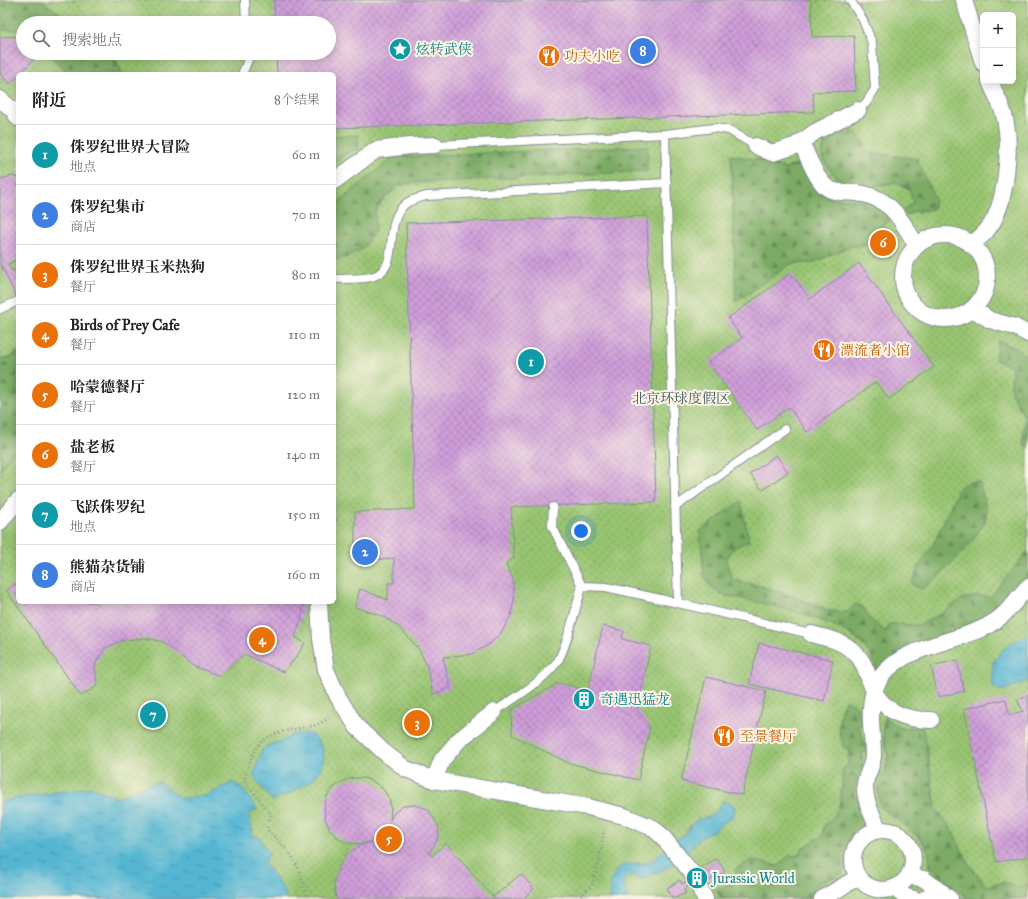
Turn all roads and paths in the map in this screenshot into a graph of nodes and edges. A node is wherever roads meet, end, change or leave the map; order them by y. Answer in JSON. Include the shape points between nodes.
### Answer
{"nodes":[{"id":1,"x":245,"y":0,"type":"edge"},
{"id":2,"x":850,"y":0,"type":"edge"},
{"id":3,"x":964,"y":0,"type":"edge"},
{"id":4,"x":246,"y":16,"type":"edge"},
{"id":5,"x":980,"y":53,"type":"edge"},
{"id":6,"x":248,"y":60,"type":"edge"},
{"id":7,"x":243,"y":72,"type":"edge"},
{"id":8,"x":991,"y":84,"type":"edge"},
{"id":9,"x":0,"y":99,"type":"edge"},
{"id":10,"x":858,"y":110,"type":"joint"},
{"id":11,"x":16,"y":115,"type":"edge"},
{"id":12,"x":665,"y":134,"type":"junction"},
{"id":13,"x":801,"y":142,"type":"junction"},
{"id":14,"x":435,"y":145,"type":"joint"},
{"id":15,"x":756,"y":146,"type":"joint"},
{"id":16,"x":336,"y":179,"type":"edge"},
{"id":17,"x":666,"y":183,"type":"junction"},
{"id":18,"x":971,"y":245,"type":"junction"},
{"id":19,"x":917,"y":246,"type":"junction"},
{"id":20,"x":336,"y":279,"type":"edge"},
{"id":21,"x":16,"y":302,"type":"edge"},
{"id":22,"x":0,"y":309,"type":"edge"},
{"id":23,"x":973,"y":309,"type":"junction"},
{"id":24,"x":1028,"y":334,"type":"edge"},
{"id":25,"x":785,"y":429,"type":"dead end"},
{"id":26,"x":16,"y":502,"type":"edge"},
{"id":27,"x":553,"y":507,"type":"dead end"},
{"id":28,"x":675,"y":507,"type":"junction"},
{"id":29,"x":0,"y":522,"type":"edge"},
{"id":30,"x":582,"y":586,"type":"junction"},
{"id":31,"x":1028,"y":587,"type":"edge"},
{"id":32,"x":678,"y":603,"type":"junction"},
{"id":33,"x":319,"y":604,"type":"edge"},
{"id":34,"x":811,"y":634,"type":"joint"},
{"id":35,"x":874,"y":692,"type":"junction"},
{"id":36,"x":343,"y":705,"type":"junction"},
{"id":37,"x":494,"y":712,"type":"joint"},
{"id":38,"x":931,"y":720,"type":"dead end"},
{"id":39,"x":434,"y":780,"type":"junction"},
{"id":40,"x":606,"y":811,"type":"junction"},
{"id":41,"x":879,"y":830,"type":"junction"},
{"id":42,"x":909,"y":876,"type":"junction"},
{"id":43,"x":858,"y":877,"type":"junction"},
{"id":44,"x":894,"y":888,"type":"junction"},
{"id":45,"x":946,"y":896,"type":"edge"},
{"id":46,"x":308,"y":899,"type":"edge"},
{"id":47,"x":578,"y":899,"type":"edge"},
{"id":48,"x":705,"y":899,"type":"edge"},
{"id":49,"x":822,"y":899,"type":"edge"},
{"id":50,"x":914,"y":899,"type":"edge"},
{"id":51,"x":924,"y":899,"type":"edge"}],
"edges":[{"from":1,"to":4,"type":"lane"},
{"from":2,"to":10,"type":"lane","via":[[863,20],[872,43],[875,89]]},
{"from":3,"to":5,"type":"street"},
{"from":6,"to":7,"type":"lane"},
{"from":8,"to":18,"type":"street","via":[[1004,115],[1008,161],[1004,192],[994,219],[987,230]]},
{"from":9,"to":11,"type":"street"},
{"from":10,"to":13,"type":"street"},
{"from":12,"to":14,"type":"lane"},
{"from":12,"to":15,"type":"lane","via":[[714,128],[729,130]]},
{"from":12,"to":17,"type":"lane"},
{"from":13,"to":15,"type":"street","via":[[772,153]]},
{"from":13,"to":19,"type":"street","via":[[825,186],[839,192],[875,196],[886,202]]},
{"from":14,"to":16,"type":"street","via":[[376,150]]},
{"from":17,"to":20,"type":"lane","via":[[426,196],[409,202],[396,214],[392,229],[391,252],[386,267],[374,276]]},
{"from":17,"to":28,"type":"lane"},
{"from":18,"to":19,"type":"street","via":[[950,236],[937,236],[924,240]]},
{"from":18,"to":23,"type":"street","via":[[983,258],[986,272],[982,298]]},
{"from":19,"to":23,"type":"street","via":[[905,262],[902,276],[910,302],[920,312],[940,319],[961,316]]},
{"from":21,"to":22,"type":"lane"},
{"from":23,"to":24,"type":"street","via":[[990,320],[1015,327]]},
{"from":25,"to":28,"type":"lane"},
{"from":26,"to":29,"type":"street"},
{"from":27,"to":30,"type":"lane","via":[[552,526]]},
{"from":28,"to":32,"type":"lane"},
{"from":30,"to":32,"type":"lane","via":[[606,587]]},
{"from":30,"to":37,"type":"lane","via":[[557,661],[531,688]]},
{"from":31,"to":35,"type":"street","via":[[1005,615],[988,626],[967,636],[908,655],[884,672]]},
{"from":32,"to":34,"type":"lane"},
{"from":33,"to":36,"type":"street","via":[[326,670]]},
{"from":34,"to":35,"type":"street","via":[[840,642],[853,651],[863,663]]},
{"from":35,"to":38,"type":"street","via":[[884,704],[905,718]]},
{"from":35,"to":41,"type":"street","via":[[871,717],[873,756],[865,784],[867,801]]},
{"from":36,"to":39,"type":"street","via":[[357,726],[384,752],[406,769]]},
{"from":36,"to":46,"type":"path","via":[[324,722],[306,728],[286,730],[269,737],[256,747],[244,781],[272,814],[266,829],[289,852],[298,867]]},
{"from":37,"to":39,"type":"street","via":[[459,740],[442,760]]},
{"from":39,"to":40,"type":"street"},
{"from":40,"to":47,"type":"path","via":[[599,860],[592,885]]},
{"from":40,"to":48,"type":"street","via":[[653,828],[692,873]]},
{"from":41,"to":42,"type":"street","via":[[890,831],[907,842],[912,851],[913,861]]},
{"from":41,"to":43,"type":"street","via":[[862,838],[856,846],[853,865]]},
{"from":42,"to":44,"type":"street"},
{"from":42,"to":45,"type":"street","via":[[924,879]]},
{"from":43,"to":44,"type":"street","via":[[869,887],[878,890]]},
{"from":43,"to":49,"type":"street"},
{"from":44,"to":50,"type":"street","via":[[906,897]]},
{"from":45,"to":51,"type":"street"}]}
